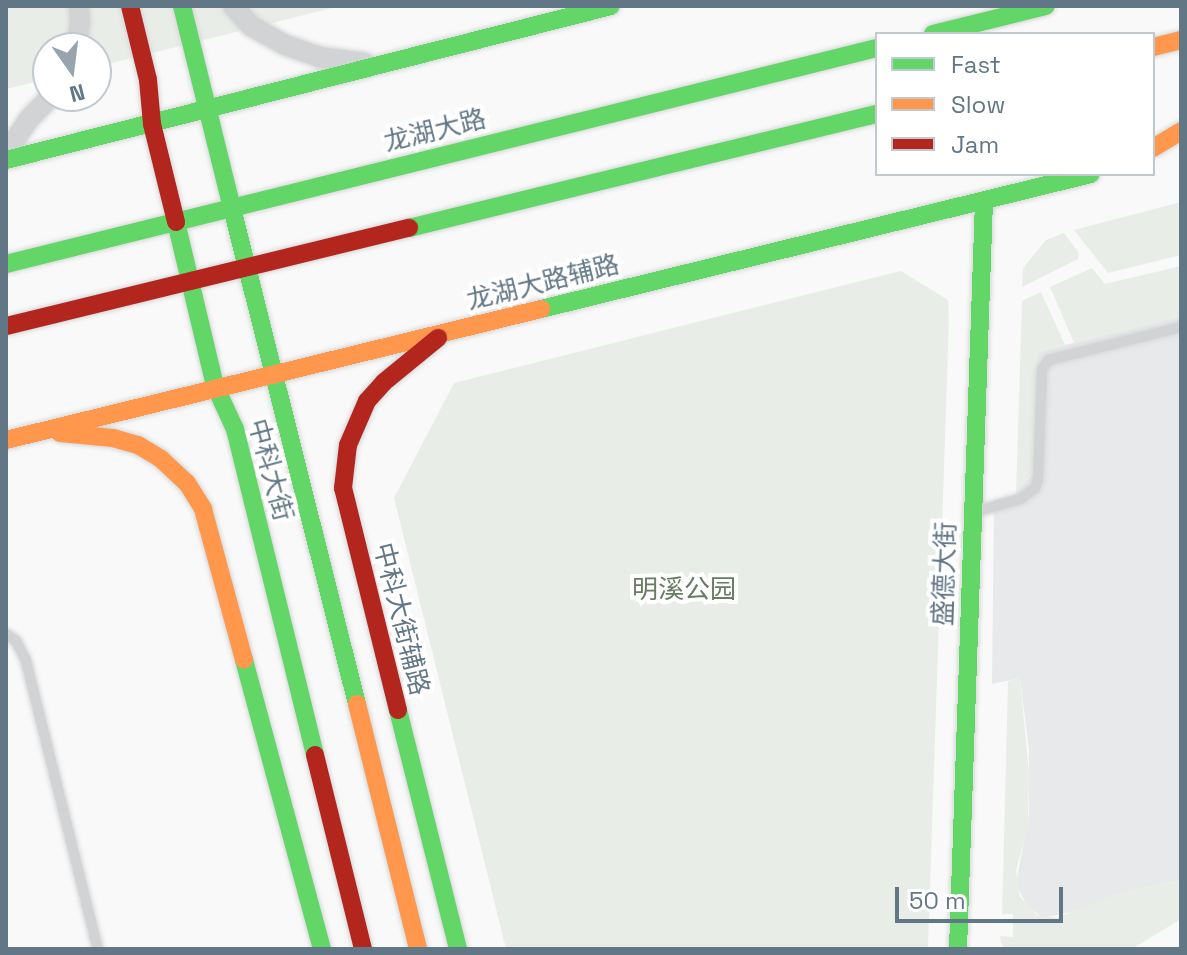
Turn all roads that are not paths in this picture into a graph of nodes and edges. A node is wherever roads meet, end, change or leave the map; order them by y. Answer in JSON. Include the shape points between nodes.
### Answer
{"nodes":[{"id":1,"x":79,"y":6,"type":"edge"},
{"id":2,"x":130,"y":6,"type":"edge"},
{"id":3,"x":182,"y":6,"type":"edge"},
{"id":4,"x":233,"y":6,"type":"edge"},
{"id":5,"x":611,"y":6,"type":"edge"},
{"id":6,"x":1046,"y":6,"type":"edge"},
{"id":7,"x":79,"y":32,"type":"edge"},
{"id":8,"x":941,"y":32,"type":"edge"},
{"id":9,"x":1181,"y":40,"type":"edge"},
{"id":10,"x":1155,"y":46,"type":"edge"},
{"id":11,"x":875,"y":48,"type":"edge"},
{"id":12,"x":384,"y":65,"type":"junction"},
{"id":13,"x":208,"y":110,"type":"junction"},
{"id":14,"x":36,"y":112,"type":"edge"},
{"id":15,"x":875,"y":114,"type":"edge"},
{"id":16,"x":152,"y":124,"type":"junction"},
{"id":17,"x":1181,"y":131,"type":"edge"},
{"id":18,"x":1155,"y":147,"type":"edge"},
{"id":19,"x":1181,"y":151,"type":"edge"},
{"id":20,"x":6,"y":153,"type":"edge"},
{"id":21,"x":1155,"y":158,"type":"edge"},
{"id":22,"x":6,"y":160,"type":"edge"},
{"id":23,"x":1083,"y":176,"type":"edge"},
{"id":24,"x":984,"y":202,"type":"junction"},
{"id":25,"x":232,"y":208,"type":"junction"},
{"id":26,"x":176,"y":222,"type":"junction"},
{"id":27,"x":6,"y":264,"type":"edge"},
{"id":28,"x":247,"y":266,"type":"junction"},
{"id":29,"x":190,"y":281,"type":"junction"},
{"id":30,"x":6,"y":326,"type":"edge"},
{"id":31,"x":1181,"y":327,"type":"edge"},
{"id":32,"x":443,"y":334,"type":"junction"},
{"id":33,"x":273,"y":372,"type":"junction"},
{"id":34,"x":215,"y":386,"type":"junction"},
{"id":35,"x":38,"y":431,"type":"junction"},
{"id":36,"x":6,"y":440,"type":"edge"},
{"id":37,"x":973,"y":512,"type":"junction"},
{"id":38,"x":6,"y":634,"type":"edge"},
{"id":39,"x":98,"y":949,"type":"edge"},
{"id":40,"x":322,"y":949,"type":"edge"},
{"id":41,"x":363,"y":949,"type":"edge"},
{"id":42,"x":418,"y":949,"type":"edge"},
{"id":43,"x":458,"y":949,"type":"edge"},
{"id":44,"x":958,"y":949,"type":"edge"}],
"edges":[{"from":1,"to":7,"type":"street"},
{"from":2,"to":16,"type":"main road","name":"中科大街","via":[[148,80]]},
{"from":3,"to":13,"type":"main road","name":"中科大街"},
{"from":4,"to":12,"type":"street","via":[[251,26],[285,45],[319,57]]},
{"from":5,"to":12,"type":"main road"},
{"from":6,"to":8,"type":"main road"},
{"from":9,"to":10,"type":"main road"},
{"from":11,"to":25,"type":"main road","name":"龙湖大路"},
{"from":12,"to":13,"type":"main road"},
{"from":13,"to":16,"type":"main road"},
{"from":13,"to":25,"type":"main road","name":"中科大街"},
{"from":14,"to":20,"type":"street"},
{"from":15,"to":28,"type":"main road"},
{"from":16,"to":22,"type":"main road"},
{"from":16,"to":26,"type":"main road","name":"中科大街"},
{"from":17,"to":18,"type":"main road"},
{"from":19,"to":21,"type":"main road"},
{"from":23,"to":24,"type":"main road","name":"龙湖大路辅路"},
{"from":24,"to":32,"type":"main road","name":"龙湖大路辅路"},
{"from":24,"to":37,"type":"main road","name":"盛德大街"},
{"from":25,"to":26,"type":"main road","name":"龙湖大路"},
{"from":25,"to":28,"type":"main road","name":"中科大街"},
{"from":26,"to":27,"type":"main road","name":"龙湖大路"},
{"from":26,"to":29,"type":"main road","name":"中科大街"},
{"from":28,"to":29,"type":"main road"},
{"from":28,"to":33,"type":"main road","name":"中科大街"},
{"from":29,"to":30,"type":"main road"},
{"from":29,"to":34,"type":"main road","name":"中科大街"},
{"from":31,"to":37,"type":"lane","via":[[1049,360],[1042,369],[1035,488],[1020,499]]},
{"from":32,"to":33,"type":"main road","name":"龙湖大路辅路"},
{"from":32,"to":43,"type":"main road","name":"中科大街辅路","via":[[367,401],[348,445],[343,488]]},
{"from":33,"to":34,"type":"main road","name":"龙湖大路辅路"},
{"from":33,"to":42,"type":"main road","name":"中科大街"},
{"from":34,"to":35,"type":"main road","name":"龙湖大路辅路"},
{"from":34,"to":41,"type":"main road","name":"中科大街","via":[[235,429]]},
{"from":35,"to":36,"type":"main road","name":"龙湖大路辅路"},
{"from":35,"to":40,"type":"main road","via":[[138,445],[187,483],[203,509]]},
{"from":37,"to":44,"type":"main road","name":"盛德大街"},
{"from":38,"to":39,"type":"lane","via":[[26,661]]}]}
